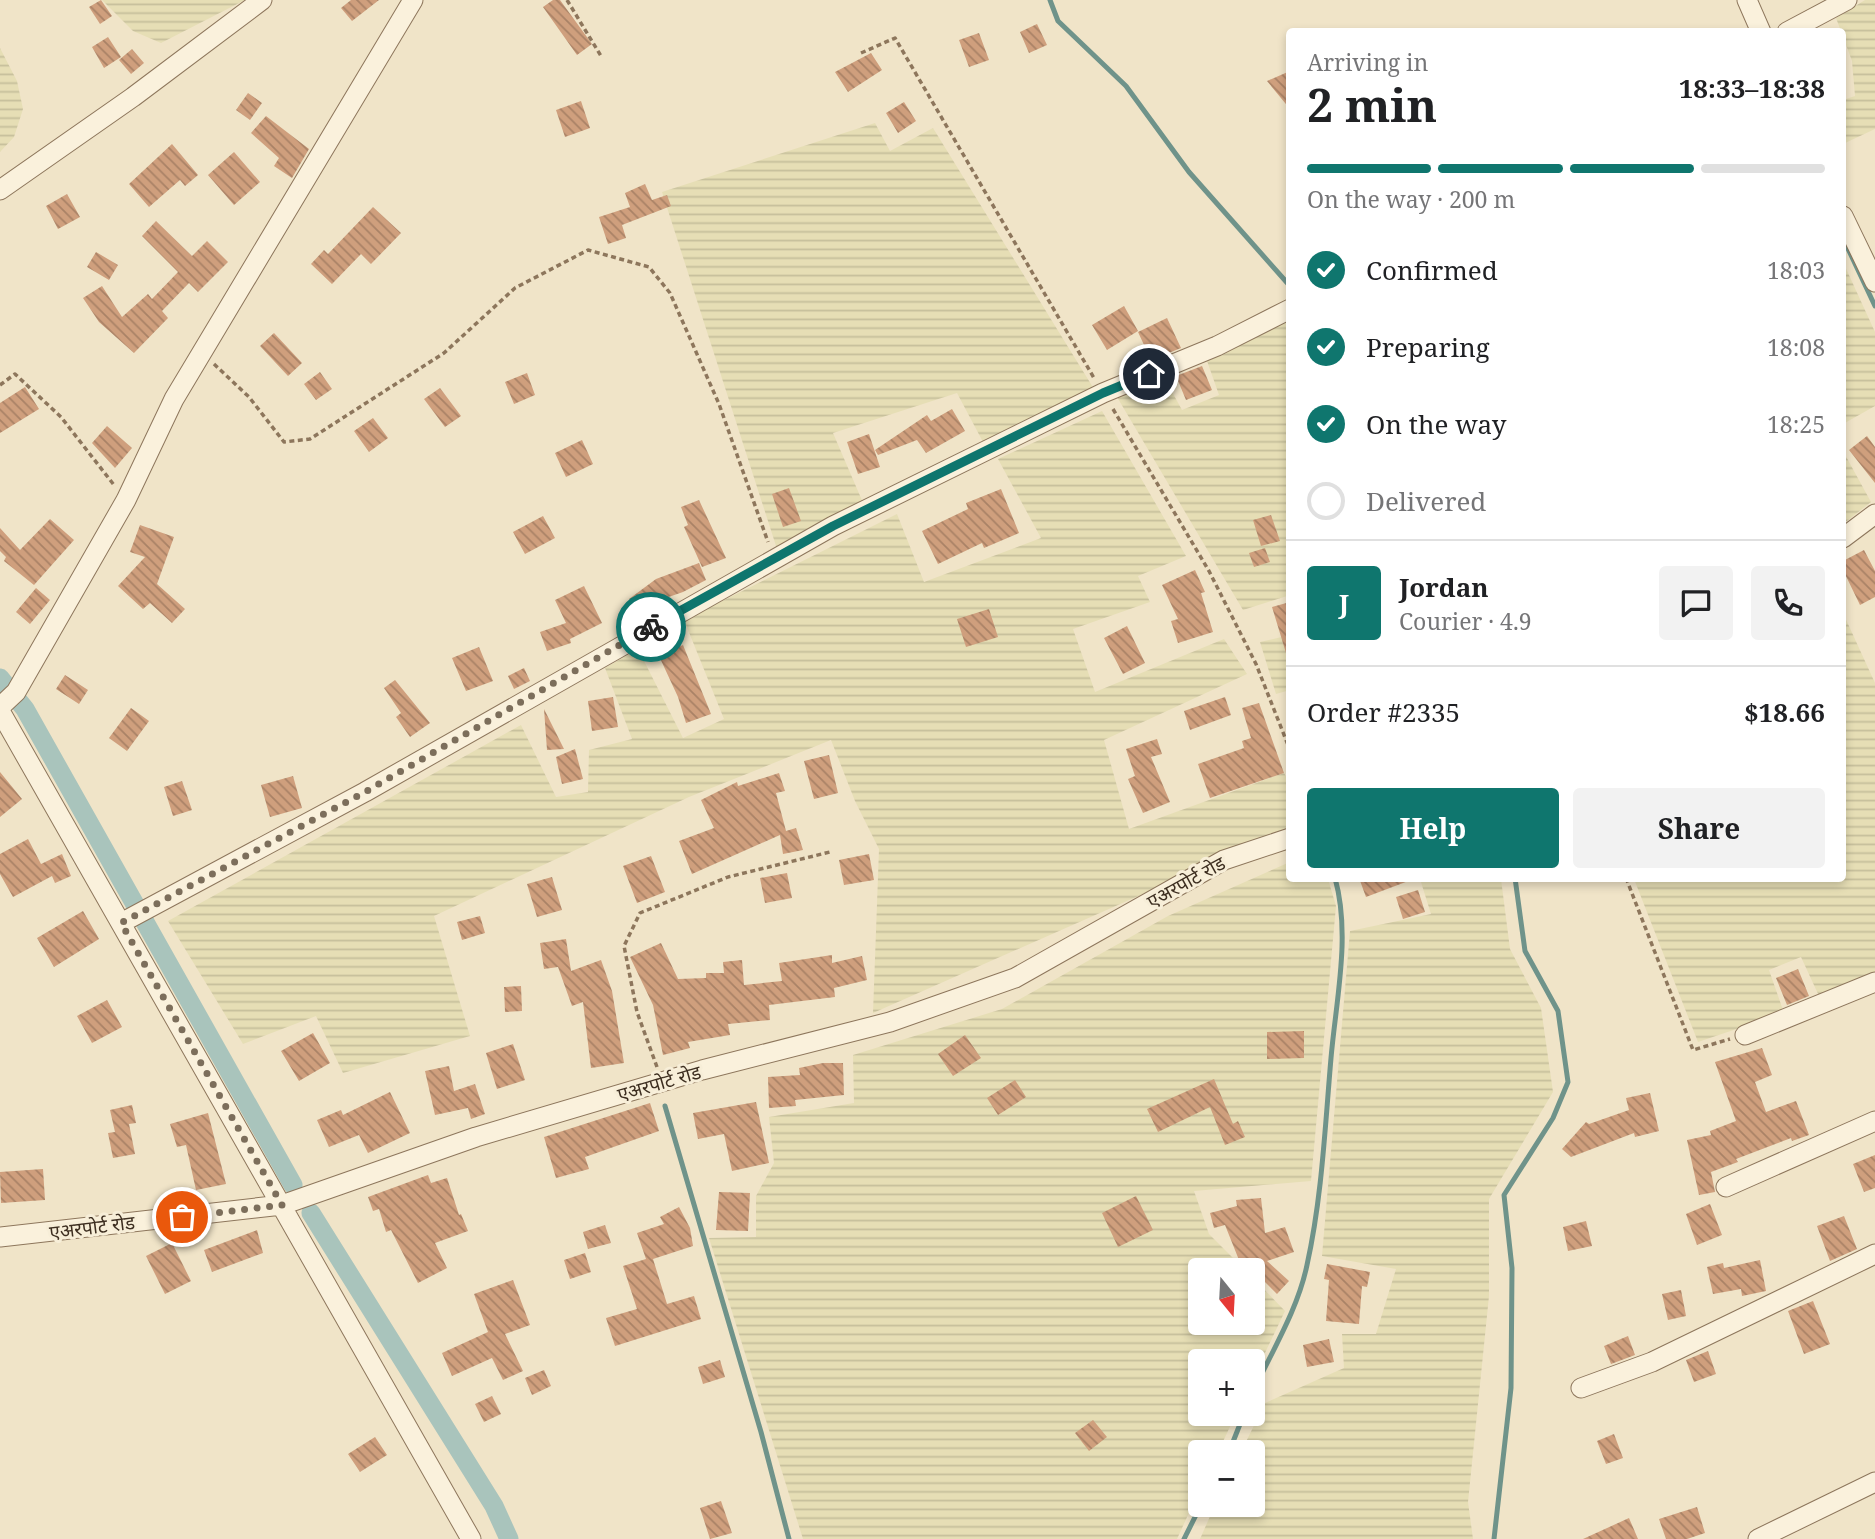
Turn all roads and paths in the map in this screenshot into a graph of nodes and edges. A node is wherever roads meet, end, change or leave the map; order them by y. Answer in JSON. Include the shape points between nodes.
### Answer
{"nodes":[{"id":1,"x":261,"y":0,"type":"edge"},
{"id":2,"x":413,"y":0,"type":"edge"},
{"id":3,"x":568,"y":0,"type":"edge"},
{"id":4,"x":1747,"y":0,"type":"edge"},
{"id":5,"x":1847,"y":0,"type":"edge"},
{"id":6,"x":1758,"y":28,"type":"edge"},
{"id":7,"x":1794,"y":28,"type":"edge"},
{"id":8,"x":861,"y":53,"type":"dead end"},
{"id":9,"x":601,"y":56,"type":"dead end"},
{"id":10,"x":0,"y":190,"type":"edge"},
{"id":11,"x":1846,"y":222,"type":"edge"},
{"id":12,"x":1875,"y":282,"type":"edge"},
{"id":13,"x":1286,"y":311,"type":"edge"},
{"id":14,"x":203,"y":353,"type":"junction"},
{"id":15,"x":0,"y":385,"type":"edge"},
{"id":16,"x":1103,"y":393,"type":"junction"},
{"id":17,"x":126,"y":500,"type":"junction"},
{"id":18,"x":1875,"y":514,"type":"edge"},
{"id":19,"x":1846,"y":536,"type":"edge"},
{"id":20,"x":774,"y":558,"type":"junction"},
{"id":21,"x":5,"y":703,"type":"edge"},
{"id":22,"x":1286,"y":740,"type":"edge"},
{"id":23,"x":1286,"y":839,"type":"edge"},
{"id":24,"x":830,"y":852,"type":"dead end"},
{"id":25,"x":1628,"y":882,"type":"edge"},
{"id":26,"x":132,"y":917,"type":"junction"},
{"id":27,"x":1875,"y":982,"type":"edge"},
{"id":28,"x":1745,"y":1035,"type":"joint"},
{"id":29,"x":663,"y":1082,"type":"junction"},
{"id":30,"x":1875,"y":1121,"type":"edge"},
{"id":31,"x":1726,"y":1187,"type":"dead end"},
{"id":32,"x":282,"y":1205,"type":"junction"},
{"id":33,"x":0,"y":1237,"type":"edge"},
{"id":34,"x":1875,"y":1254,"type":"edge"},
{"id":35,"x":1581,"y":1388,"type":"dead end"},
{"id":36,"x":1875,"y":1482,"type":"edge"},
{"id":37,"x":471,"y":1539,"type":"edge"},
{"id":38,"x":1758,"y":1539,"type":"edge"}],
"edges":[{"from":1,"to":10,"type":"street"},
{"from":2,"to":14,"type":"street"},
{"from":3,"to":9,"type":"path"},
{"from":4,"to":6,"type":"street"},
{"from":5,"to":7,"type":"street"},
{"from":8,"to":16,"type":"path","via":[[895,38]]},
{"from":11,"to":12,"type":"street"},
{"from":13,"to":16,"type":"street","via":[[1217,346]]},
{"from":14,"to":17,"type":"street","via":[[174,399]]},
{"from":14,"to":20,"type":"path","via":[[249,397],[284,442],[310,439],[444,353],[515,288],[588,250],[649,267],[670,293],[719,404]]},
{"from":15,"to":17,"type":"path","via":[[15,374],[61,417]]},
{"from":16,"to":20,"type":"street"},
{"from":16,"to":22,"type":"path","via":[[1209,571]]},
{"from":17,"to":21,"type":"street"},
{"from":18,"to":19,"type":"street"},
{"from":20,"to":26,"type":"street","via":[[365,792]]},
{"from":21,"to":26,"type":"street"},
{"from":23,"to":29,"type":"street","name":"एअरपोर्ट रोड","via":[[1224,860],[1015,978],[890,1022]]},
{"from":24,"to":29,"type":"path","via":[[729,877],[640,913],[624,946],[637,1012]]},
{"from":25,"to":28,"type":"path","via":[[1693,1050]]},
{"from":26,"to":32,"type":"street"},
{"from":27,"to":28,"type":"street"},
{"from":29,"to":32,"type":"street","name":"एअरपोर्ट रोड","via":[[476,1137]]},
{"from":30,"to":31,"type":"street"},
{"from":32,"to":33,"type":"street","name":"एअरपोर्ट रोड"},
{"from":32,"to":37,"type":"street"},
{"from":34,"to":35,"type":"street","via":[[1652,1362]]},
{"from":36,"to":38,"type":"street"}]}
